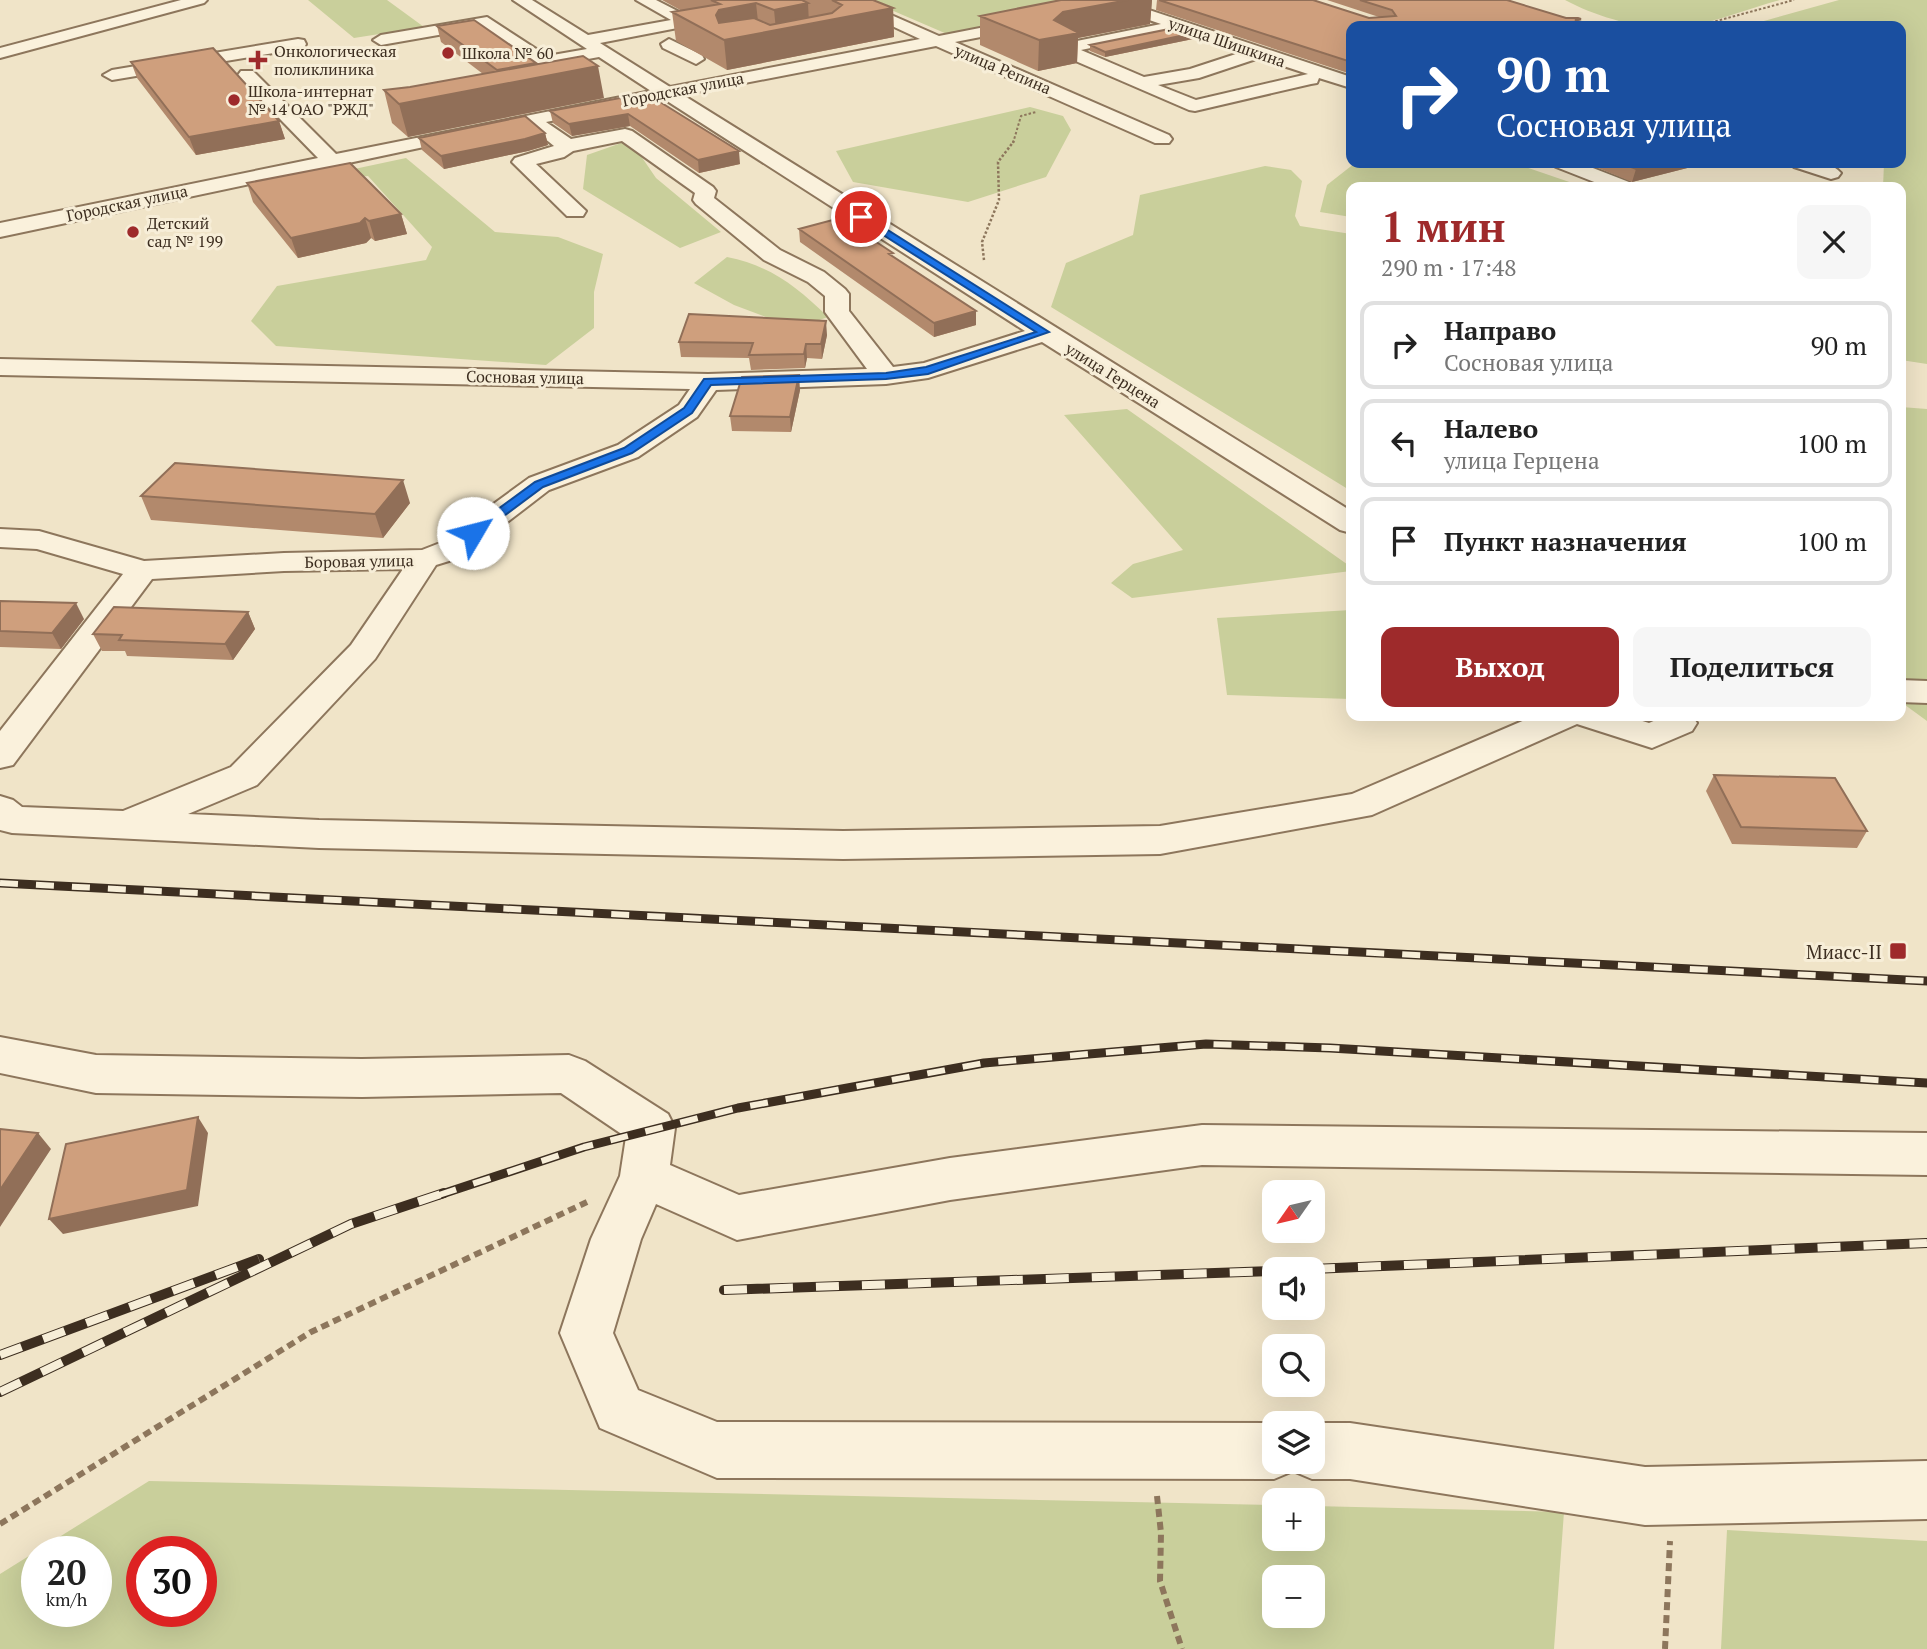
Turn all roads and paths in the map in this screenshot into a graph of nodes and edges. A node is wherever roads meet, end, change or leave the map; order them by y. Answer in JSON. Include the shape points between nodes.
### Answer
{"nodes":[{"id":1,"x":199,"y":0,"type":"edge"},
{"id":2,"x":521,"y":0,"type":"edge"},
{"id":3,"x":644,"y":0,"type":"edge"},
{"id":4,"x":1162,"y":0,"type":"edge"},
{"id":5,"x":1794,"y":0,"type":"edge"},
{"id":6,"x":847,"y":1,"type":"edge"},
{"id":7,"x":112,"y":2,"type":"edge"},
{"id":8,"x":1107,"y":6,"type":"edge"},
{"id":9,"x":827,"y":7,"type":"dead end"},
{"id":10,"x":127,"y":19,"type":"junction"},
{"id":11,"x":1055,"y":19,"type":"edge"},
{"id":12,"x":1716,"y":21,"type":"edge"},
{"id":13,"x":564,"y":28,"type":"junction"},
{"id":14,"x":1162,"y":29,"type":"edge"},
{"id":15,"x":509,"y":38,"type":"junction"},
{"id":16,"x":382,"y":40,"type":"dead end"},
{"id":17,"x":936,"y":41,"type":"junction"},
{"id":18,"x":298,"y":44,"type":"dead end"},
{"id":19,"x":669,"y":44,"type":"dead end"},
{"id":20,"x":592,"y":46,"type":"junction"},
{"id":21,"x":359,"y":49,"type":"dead end"},
{"id":22,"x":1259,"y":52,"type":"junction"},
{"id":23,"x":0,"y":53,"type":"edge"},
{"id":24,"x":331,"y":54,"type":"dead end"},
{"id":25,"x":789,"y":55,"type":"dead end"},
{"id":26,"x":696,"y":60,"type":"junction"},
{"id":27,"x":808,"y":65,"type":"junction"},
{"id":28,"x":713,"y":70,"type":"edge"},
{"id":29,"x":631,"y":72,"type":"junction"},
{"id":30,"x":247,"y":75,"type":"dead end"},
{"id":31,"x":605,"y":77,"type":"dead end"},
{"id":32,"x":1311,"y":79,"type":"dead end"},
{"id":33,"x":1346,"y":81,"type":"edge"},
{"id":34,"x":1142,"y":83,"type":"junction"},
{"id":35,"x":125,"y":90,"type":"dead end"},
{"id":36,"x":665,"y":93,"type":"junction"},
{"id":37,"x":1072,"y":99,"type":"junction"},
{"id":38,"x":530,"y":119,"type":"junction"},
{"id":39,"x":1162,"y":139,"type":"dead end"},
{"id":40,"x":567,"y":146,"type":"junction"},
{"id":41,"x":332,"y":161,"type":"junction"},
{"id":42,"x":1576,"y":168,"type":"edge"},
{"id":43,"x":1816,"y":168,"type":"edge"},
{"id":44,"x":1831,"y":173,"type":"dead end"},
{"id":45,"x":1612,"y":182,"type":"edge"},
{"id":46,"x":575,"y":211,"type":"dead end"},
{"id":47,"x":0,"y":230,"type":"edge"},
{"id":48,"x":976,"y":290,"type":"junction"},
{"id":49,"x":820,"y":325,"type":"edge"},
{"id":50,"x":847,"y":326,"type":"junction"},
{"id":51,"x":1044,"y":332,"type":"junction"},
{"id":52,"x":0,"y":367,"type":"edge"},
{"id":53,"x":886,"y":376,"type":"junction"},
{"id":54,"x":708,"y":382,"type":"junction"},
{"id":55,"x":1346,"y":521,"type":"edge"},
{"id":56,"x":0,"y":538,"type":"edge"},
{"id":57,"x":425,"y":559,"type":"junction"},
{"id":58,"x":143,"y":570,"type":"junction"},
{"id":59,"x":1906,"y":691,"type":"edge"},
{"id":60,"x":1927,"y":692,"type":"edge"},
{"id":61,"x":1554,"y":721,"type":"edge"},
{"id":62,"x":1604,"y":721,"type":"edge"},
{"id":63,"x":1678,"y":721,"type":"edge"},
{"id":64,"x":0,"y":756,"type":"edge"},
{"id":65,"x":0,"y":809,"type":"edge"},
{"id":66,"x":127,"y":824,"type":"junction"},
{"id":67,"x":0,"y":1055,"type":"edge"},
{"id":68,"x":1927,"y":1154,"type":"edge"},
{"id":69,"x":644,"y":1176,"type":"junction"},
{"id":70,"x":1153,"y":1451,"type":"junction"},
{"id":71,"x":1262,"y":1451,"type":"edge"},
{"id":72,"x":1325,"y":1451,"type":"edge"},
{"id":73,"x":1927,"y":1490,"type":"edge"},
{"id":74,"x":1672,"y":1496,"type":"junction"},
{"id":75,"x":0,"y":1524,"type":"edge"},
{"id":76,"x":1182,"y":1649,"type":"edge"},
{"id":77,"x":1665,"y":1649,"type":"edge"}],
"edges":[{"from":1,"to":10,"type":"street"},
{"from":2,"to":13,"type":"street","name":"улица Герцена"},
{"from":3,"to":20,"type":"street","via":[[687,22]]},
{"from":4,"to":8,"type":"street"},
{"from":5,"to":12,"type":"path"},
{"from":6,"to":9,"type":"street"},
{"from":6,"to":17,"type":"street","name":"улица Репина"},
{"from":7,"to":10,"type":"street"},
{"from":8,"to":22,"type":"street","name":"улица Шишкина"},
{"from":10,"to":23,"type":"street","via":[[81,37]]},
{"from":11,"to":17,"type":"street","name":"Городская улица"},
{"from":13,"to":15,"type":"street"},
{"from":13,"to":20,"type":"street","name":"улица Герцена"},
{"from":14,"to":34,"type":"street","via":[[1063,49]]},
{"from":15,"to":16,"type":"street","via":[[487,22]]},
{"from":15,"to":20,"type":"street","via":[[544,62]]},
{"from":17,"to":27,"type":"street","name":"Городская улица"},
{"from":17,"to":37,"type":"street","name":"улица Репина"},
{"from":18,"to":35,"type":"street","via":[[108,69]]},
{"from":19,"to":26,"type":"street"},
{"from":20,"to":29,"type":"street","name":"улица Герцена"},
{"from":21,"to":24,"type":"path"},
{"from":22,"to":33,"type":"street","name":"улица Шишкина"},
{"from":22,"to":34,"type":"street","via":[[1192,74]]},
{"from":25,"to":27,"type":"street"},
{"from":26,"to":28,"type":"street"},
{"from":26,"to":29,"type":"street"},
{"from":27,"to":36,"type":"street","name":"Городская улица"},
{"from":29,"to":31,"type":"street"},
{"from":29,"to":36,"type":"street","name":"улица Герцена"},
{"from":30,"to":41,"type":"street"},
{"from":32,"to":34,"type":"street","via":[[1195,106]]},
{"from":34,"to":37,"type":"street"},
{"from":36,"to":38,"type":"street","name":"Городская улица"},
{"from":36,"to":48,"type":"street","name":"улица Герцена"},
{"from":37,"to":39,"type":"street","name":"улица Репина"},
{"from":37,"to":48,"type":"path","via":[[1021,116],[1016,139],[998,162],[999,200],[982,242],[985,274]]},
{"from":38,"to":40,"type":"street"},
{"from":38,"to":41,"type":"street","name":"Городская улица"},
{"from":40,"to":46,"type":"street","via":[[522,162]]},
{"from":40,"to":50,"type":"street","via":[[625,135],[706,191],[703,200],[772,255],[838,294],[837,312]]},
{"from":41,"to":47,"type":"street","name":"Городская улица"},
{"from":42,"to":45,"type":"street"},
{"from":43,"to":44,"type":"street"},
{"from":48,"to":51,"type":"street","name":"улица Герцена"},
{"from":49,"to":50,"type":"street"},
{"from":50,"to":53,"type":"street"},
{"from":51,"to":53,"type":"street","name":"Сосновая улица","via":[[928,370]]},
{"from":51,"to":55,"type":"street","name":"улица Герцена"},
{"from":52,"to":54,"type":"street","name":"Сосновая улица"},
{"from":53,"to":54,"type":"street","name":"Сосновая улица"},
{"from":54,"to":57,"type":"street","name":"Боровая улица","via":[[688,411],[628,451],[539,484],[451,550]]},
{"from":56,"to":58,"type":"street","name":"Боровая улица","via":[[39,540]]},
{"from":57,"to":58,"type":"street","name":"Боровая улица"},
{"from":57,"to":66,"type":"street","via":[[363,652],[244,776]]},
{"from":58,"to":64,"type":"street"},
{"from":59,"to":60,"type":"street"},
{"from":61,"to":66,"type":"street","via":[[1359,806],[1160,840],[843,845],[319,834]]},
{"from":62,"to":63,"type":"street","via":[[1651,736]]},
{"from":65,"to":66,"type":"street","via":[[12,820]]},
{"from":67,"to":69,"type":"street","via":[[96,1074],[362,1078],[569,1074],[651,1128]]},
{"from":68,"to":69,"type":"street","via":[[1202,1145],[950,1179],[737,1218]]},
{"from":69,"to":70,"type":"street","via":[[616,1239],[586,1333],[619,1409],[717,1450]]},
{"from":69,"to":75,"type":"path","via":[[311,1332]]},
{"from":70,"to":71,"type":"street"},
{"from":70,"to":76,"type":"path","via":[[1161,1533],[1160,1581]]},
{"from":72,"to":74,"type":"street"},
{"from":73,"to":74,"type":"street"},
{"from":74,"to":77,"type":"path"}]}
